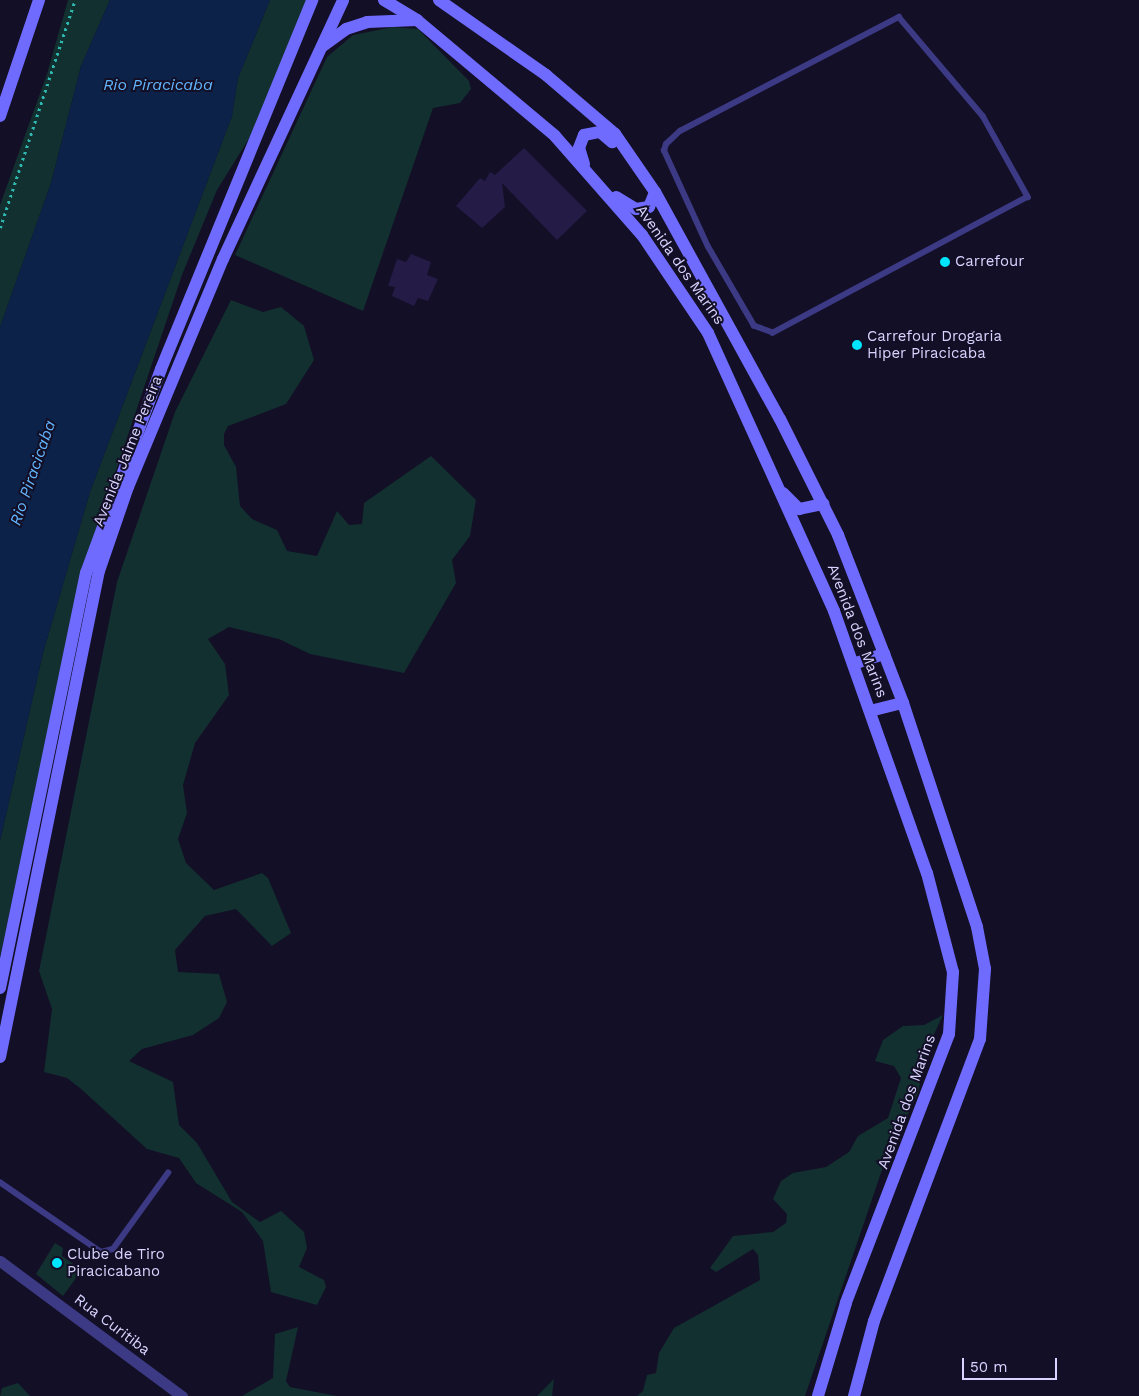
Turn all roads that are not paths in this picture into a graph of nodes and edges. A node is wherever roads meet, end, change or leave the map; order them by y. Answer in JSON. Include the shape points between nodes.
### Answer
{"nodes":[{"id":1,"x":39,"y":0,"type":"edge"},
{"id":2,"x":312,"y":0,"type":"edge"},
{"id":3,"x":343,"y":0,"type":"edge"},
{"id":4,"x":384,"y":0,"type":"edge"},
{"id":5,"x":439,"y":0,"type":"edge"},
{"id":6,"x":899,"y":17,"type":"joint"},
{"id":7,"x":417,"y":20,"type":"junction"},
{"id":8,"x":313,"y":58,"type":"junction"},
{"id":9,"x":0,"y":116,"type":"edge"},
{"id":10,"x":637,"y":162,"type":"junction"},
{"id":11,"x":584,"y":166,"type":"junction"},
{"id":12,"x":655,"y":192,"type":"junction"},
{"id":13,"x":609,"y":194,"type":"junction"},
{"id":14,"x":773,"y":479,"type":"junction"},
{"id":15,"x":823,"y":504,"type":"junction"},
{"id":16,"x":884,"y":654,"type":"junction"},
{"id":17,"x":853,"y":664,"type":"junction"},
{"id":18,"x":903,"y":703,"type":"junction"},
{"id":19,"x":870,"y":711,"type":"junction"},
{"id":20,"x":0,"y":988,"type":"edge"},
{"id":21,"x":0,"y":1057,"type":"edge"},
{"id":22,"x":168,"y":1173,"type":"dead end"},
{"id":23,"x":0,"y":1182,"type":"edge"},
{"id":24,"x":0,"y":1261,"type":"edge"},
{"id":25,"x":182,"y":1396,"type":"edge"},
{"id":26,"x":818,"y":1396,"type":"edge"},
{"id":27,"x":854,"y":1396,"type":"edge"}],
"edges":[{"from":1,"to":9,"type":"street"},
{"from":2,"to":20,"type":"street","name":"Avenida Jaime Pereira","via":[[161,369],[86,573]]},
{"from":3,"to":8,"type":"street","name":"Avenida Jaime Pereira"},
{"from":4,"to":7,"type":"street","name":"Avenida dos Marins"},
{"from":5,"to":10,"type":"street","name":"Avenida dos Marins","via":[[546,75],[615,134]]},
{"from":6,"to":6,"type":"lane","via":[[983,116],[1028,197],[774,333],[754,326],[708,247],[664,151],[666,144],[680,131]]},
{"from":7,"to":8,"type":"street","via":[[367,22],[346,28]]},
{"from":7,"to":11,"type":"street","name":"Avenida dos Marins","via":[[530,112]]},
{"from":8,"to":21,"type":"street","name":"Avenida Jaime Pereira","via":[[128,487],[99,571]]},
{"from":10,"to":11,"type":"street","via":[[600,132],[589,132],[579,148]]},
{"from":10,"to":12,"type":"street","name":"Avenida dos Marins"},
{"from":11,"to":13,"type":"street","name":"Avenida dos Marins"},
{"from":12,"to":13,"type":"street","via":[[649,207],[636,209]]},
{"from":12,"to":15,"type":"street","name":"Avenida dos Marins"},
{"from":13,"to":14,"type":"street","name":"Avenida dos Marins","via":[[708,333]]},
{"from":14,"to":15,"type":"street","via":[[800,508]]},
{"from":14,"to":17,"type":"street","name":"Avenida dos Marins","via":[[814,562]]},
{"from":15,"to":16,"type":"street","name":"Avenida dos Marins"},
{"from":16,"to":17,"type":"street"},
{"from":16,"to":18,"type":"street","name":"Avenida dos Marins"},
{"from":17,"to":19,"type":"street","name":"Avenida dos Marins"},
{"from":18,"to":19,"type":"street"},
{"from":18,"to":27,"type":"street","name":"Avenida dos Marins","via":[[977,927],[985,969],[983,1002],[970,1074],[874,1321]]},
{"from":19,"to":26,"type":"street","name":"Avenida dos Marins","via":[[948,942],[954,1004],[942,1062],[846,1303]]},
{"from":22,"to":23,"type":"lane","via":[[113,1249],[101,1252]]},
{"from":24,"to":25,"type":"street","name":"Rua Curitiba"}]}
